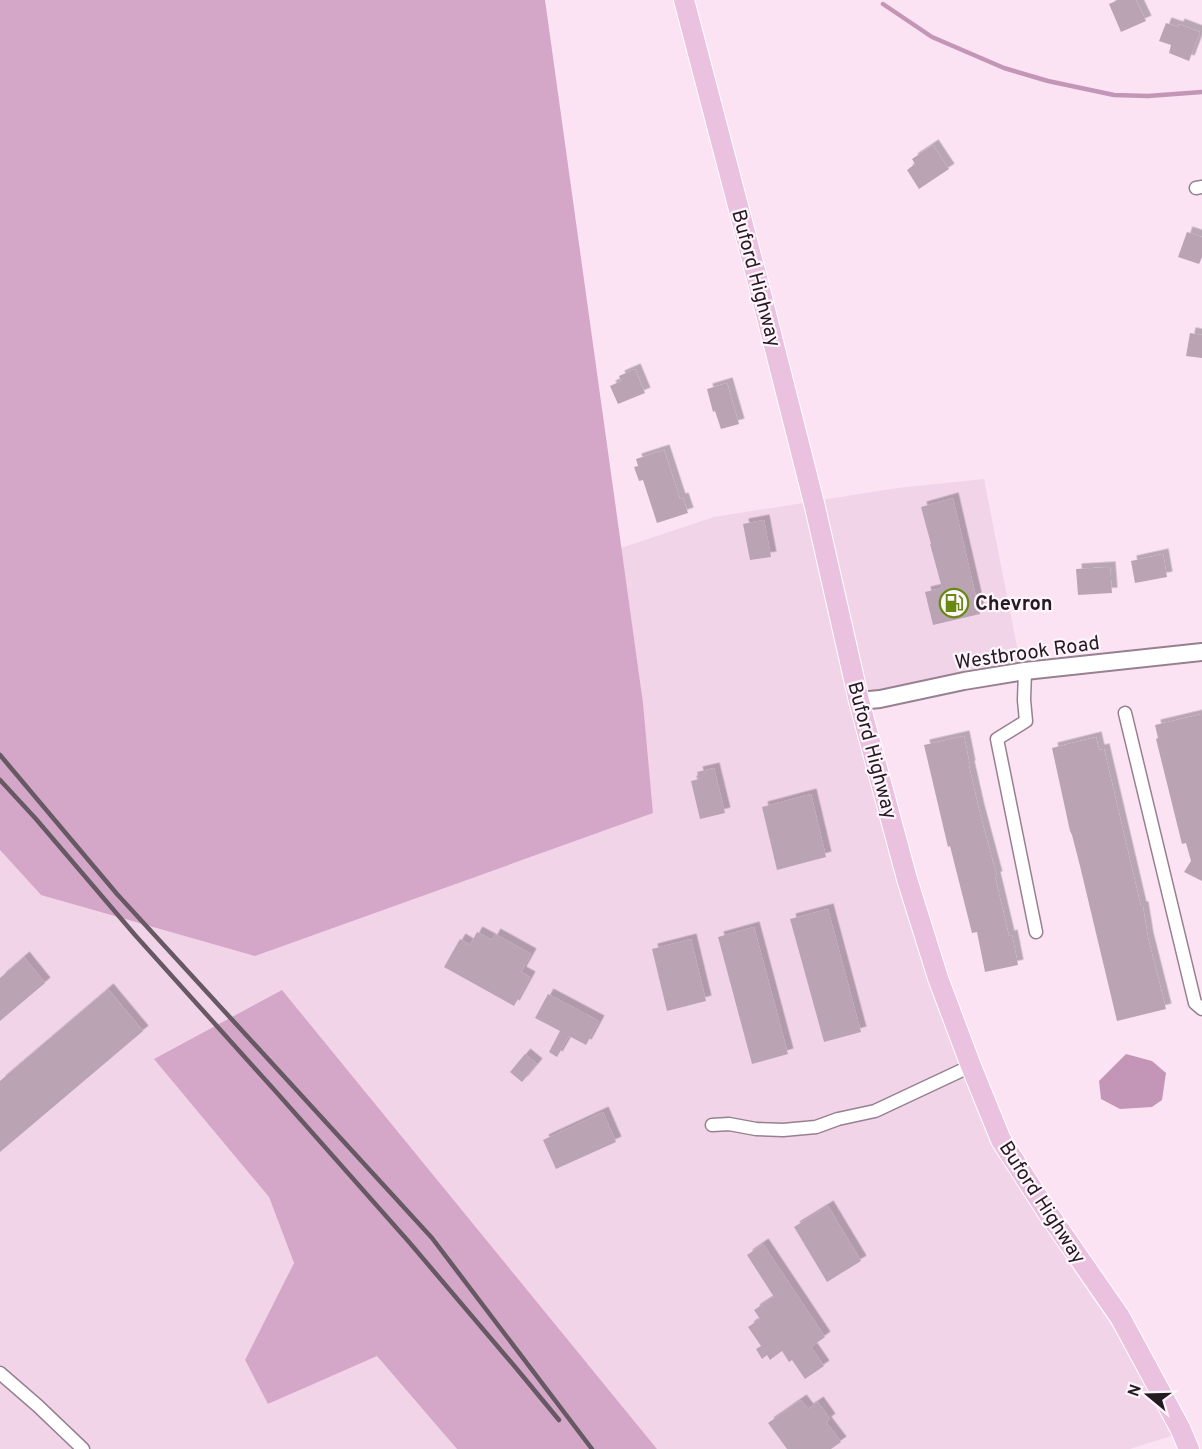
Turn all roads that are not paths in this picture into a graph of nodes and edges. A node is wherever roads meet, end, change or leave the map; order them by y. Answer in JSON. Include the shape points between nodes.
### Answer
{"nodes":[{"id":1,"x":684,"y":0,"type":"edge"},
{"id":2,"x":1202,"y":652,"type":"edge"},
{"id":3,"x":1025,"y":671,"type":"junction"},
{"id":4,"x":859,"y":701,"type":"junction"},
{"id":5,"x":1125,"y":713,"type":"dead end"},
{"id":6,"x":1036,"y":933,"type":"dead end"},
{"id":7,"x":1202,"y":1009,"type":"edge"},
{"id":8,"x":970,"y":1066,"type":"junction"},
{"id":9,"x":712,"y":1125,"type":"dead end"},
{"id":10,"x":0,"y":1373,"type":"edge"},
{"id":11,"x":83,"y":1449,"type":"edge"},
{"id":12,"x":1189,"y":1449,"type":"edge"}],
"edges":[{"from":1,"to":4,"type":"main road","name":"Buford Highway","via":[[812,496]]},
{"from":2,"to":3,"type":"street","name":"Westbrook Road"},
{"from":3,"to":4,"type":"street","name":"Westbrook Road"},
{"from":3,"to":6,"type":"street","via":[[1026,722],[997,739]]},
{"from":4,"to":8,"type":"main road","name":"Buford Highway","via":[[907,879]]},
{"from":5,"to":7,"type":"street","via":[[1195,1003]]},
{"from":8,"to":9,"type":"street","via":[[875,1111],[816,1127],[756,1130]]},
{"from":8,"to":12,"type":"main road","name":"Buford Highway","via":[[1001,1140],[1120,1317]]},
{"from":10,"to":11,"type":"street"}]}
